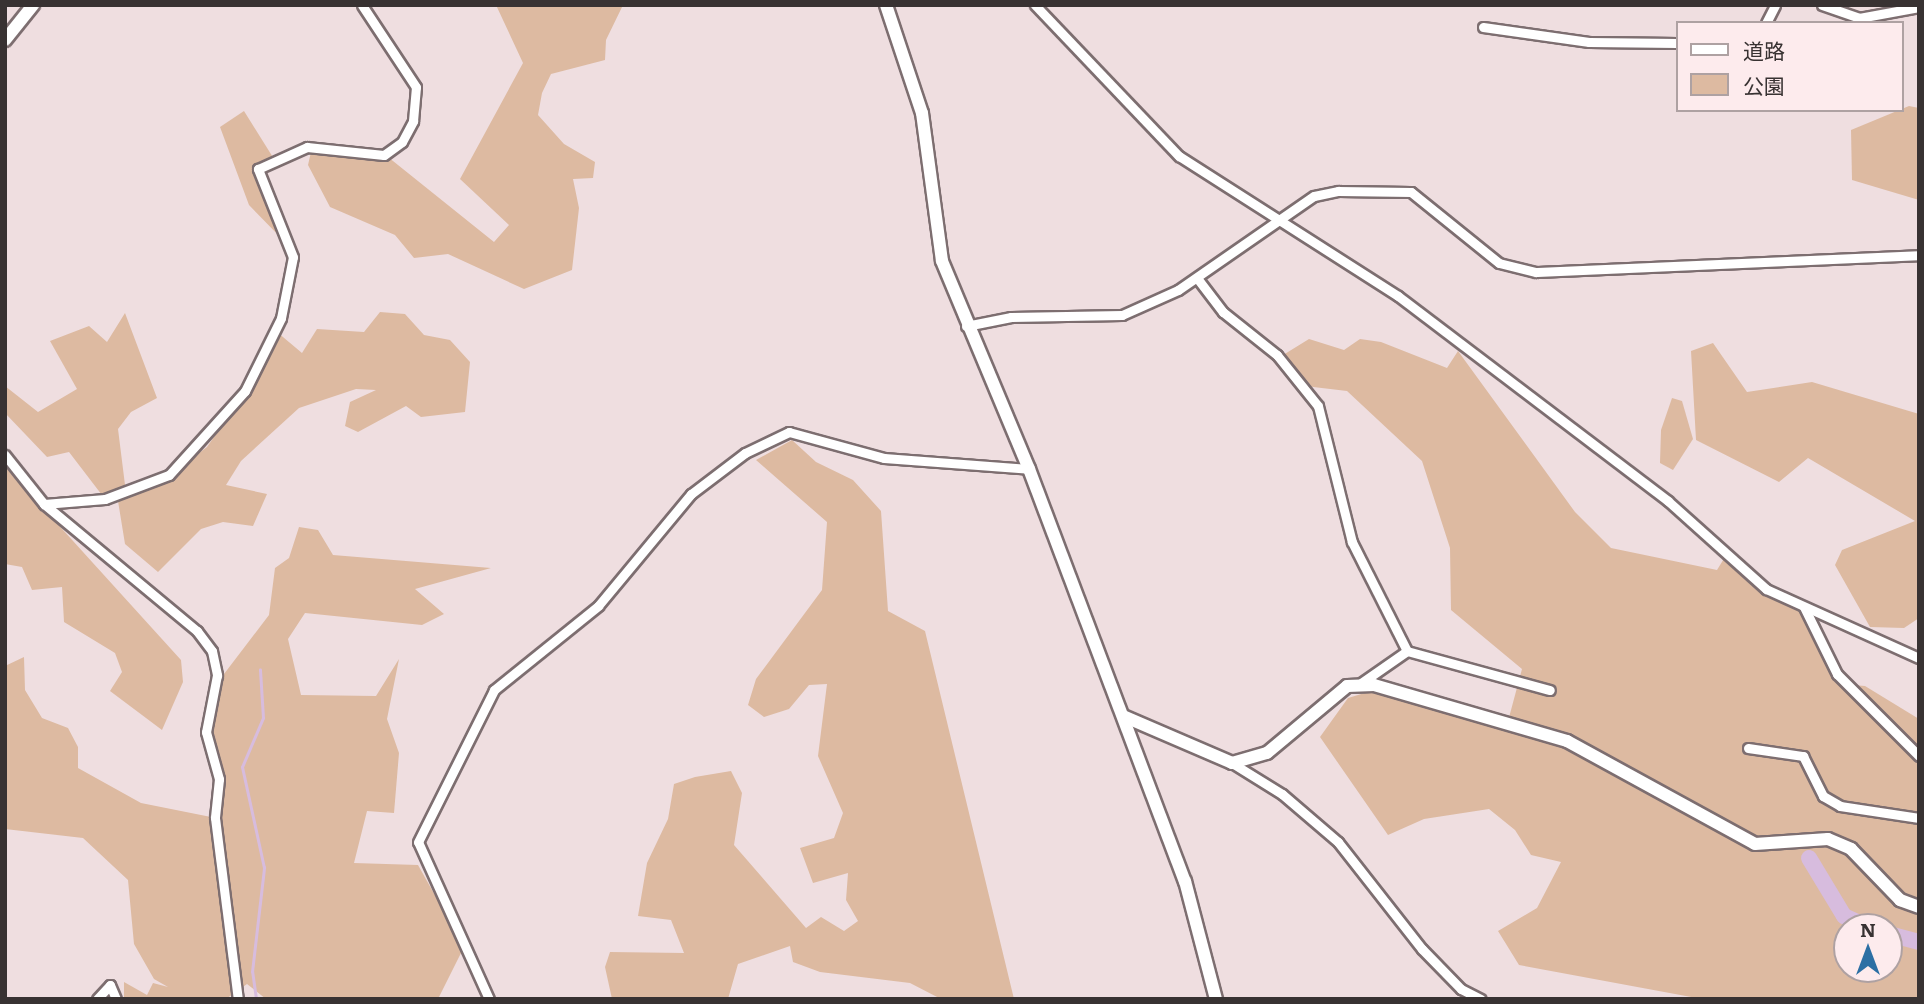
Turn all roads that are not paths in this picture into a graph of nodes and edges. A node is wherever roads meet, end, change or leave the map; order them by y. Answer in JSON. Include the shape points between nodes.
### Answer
{"nodes":[{"id":1,"x":33,"y":5,"type":"edge"},
{"id":2,"x":362,"y":5,"type":"edge"},
{"id":3,"x":886,"y":5,"type":"edge"},
{"id":4,"x":1035,"y":5,"type":"edge"},
{"id":5,"x":1776,"y":5,"type":"edge"},
{"id":6,"x":1822,"y":5,"type":"edge"},
{"id":7,"x":1919,"y":8,"type":"edge"},
{"id":8,"x":1767,"y":21,"type":"edge"},
{"id":9,"x":1483,"y":27,"type":"dead end"},
{"id":10,"x":5,"y":40,"type":"edge"},
{"id":11,"x":1675,"y":43,"type":"edge"},
{"id":12,"x":1281,"y":216,"type":"junction"},
{"id":13,"x":1919,"y":255,"type":"edge"},
{"id":14,"x":1197,"y":278,"type":"junction"},
{"id":15,"x":965,"y":326,"type":"junction"},
{"id":16,"x":5,"y":455,"type":"edge"},
{"id":17,"x":1029,"y":469,"type":"junction"},
{"id":18,"x":44,"y":504,"type":"junction"},
{"id":19,"x":1804,"y":607,"type":"junction"},
{"id":20,"x":1407,"y":651,"type":"junction"},
{"id":21,"x":1919,"y":658,"type":"edge"},
{"id":22,"x":1361,"y":683,"type":"junction"},
{"id":23,"x":1550,"y":690,"type":"dead end"},
{"id":24,"x":1123,"y":716,"type":"junction"},
{"id":25,"x":1748,"y":748,"type":"dead end"},
{"id":26,"x":1919,"y":756,"type":"edge"},
{"id":27,"x":1232,"y":763,"type":"junction"},
{"id":28,"x":1919,"y":818,"type":"edge"},
{"id":29,"x":1919,"y":906,"type":"edge"},
{"id":30,"x":97,"y":999,"type":"edge"},
{"id":31,"x":116,"y":999,"type":"edge"},
{"id":32,"x":237,"y":999,"type":"edge"},
{"id":33,"x":489,"y":999,"type":"edge"},
{"id":34,"x":1216,"y":999,"type":"edge"},
{"id":35,"x":1481,"y":999,"type":"edge"}],
"edges":[{"from":1,"to":10,"type":"street"},
{"from":2,"to":18,"type":"street","via":[[416,87],[414,121],[402,142],[384,155],[307,147],[258,169],[293,257],[281,318],[245,391],[169,475],[104,499]]},
{"from":3,"to":15,"type":"street","via":[[922,113],[942,261]]},
{"from":4,"to":12,"type":"street","via":[[1179,156]]},
{"from":5,"to":8,"type":"street"},
{"from":6,"to":7,"type":"street","via":[[1859,18]]},
{"from":9,"to":11,"type":"street","via":[[1589,42]]},
{"from":12,"to":13,"type":"street","via":[[1338,191],[1411,192],[1499,263],[1536,271]]},
{"from":12,"to":14,"type":"street"},
{"from":12,"to":19,"type":"street","via":[[1420,312],[1668,501],[1766,589]]},
{"from":14,"to":15,"type":"street","via":[[1122,315],[1011,317]]},
{"from":14,"to":20,"type":"street","via":[[1223,312],[1277,355],[1318,406],[1352,542]]},
{"from":15,"to":17,"type":"street"},
{"from":16,"to":18,"type":"street"},
{"from":17,"to":24,"type":"street"},
{"from":17,"to":33,"type":"street","via":[[884,458],[789,432],[745,453],[691,494],[598,606],[494,690],[418,842]]},
{"from":18,"to":32,"type":"street","via":[[198,631],[212,651],[217,675],[206,732],[219,779],[215,818]]},
{"from":19,"to":21,"type":"street"},
{"from":19,"to":26,"type":"street","via":[[1837,674]]},
{"from":20,"to":22,"type":"street"},
{"from":20,"to":23,"type":"street"},
{"from":22,"to":27,"type":"street","via":[[1334,694],[1267,754]]},
{"from":22,"to":29,"type":"street","via":[[1567,741],[1755,844],[1828,839],[1852,849],[1900,900]]},
{"from":24,"to":27,"type":"street"},
{"from":24,"to":34,"type":"street","via":[[1201,929]]},
{"from":25,"to":28,"type":"street","via":[[1803,757],[1823,796],[1840,806]]},
{"from":27,"to":35,"type":"street","via":[[1282,794],[1338,842],[1422,949],[1461,989]]},
{"from":30,"to":31,"type":"street","via":[[110,985]]}]}
